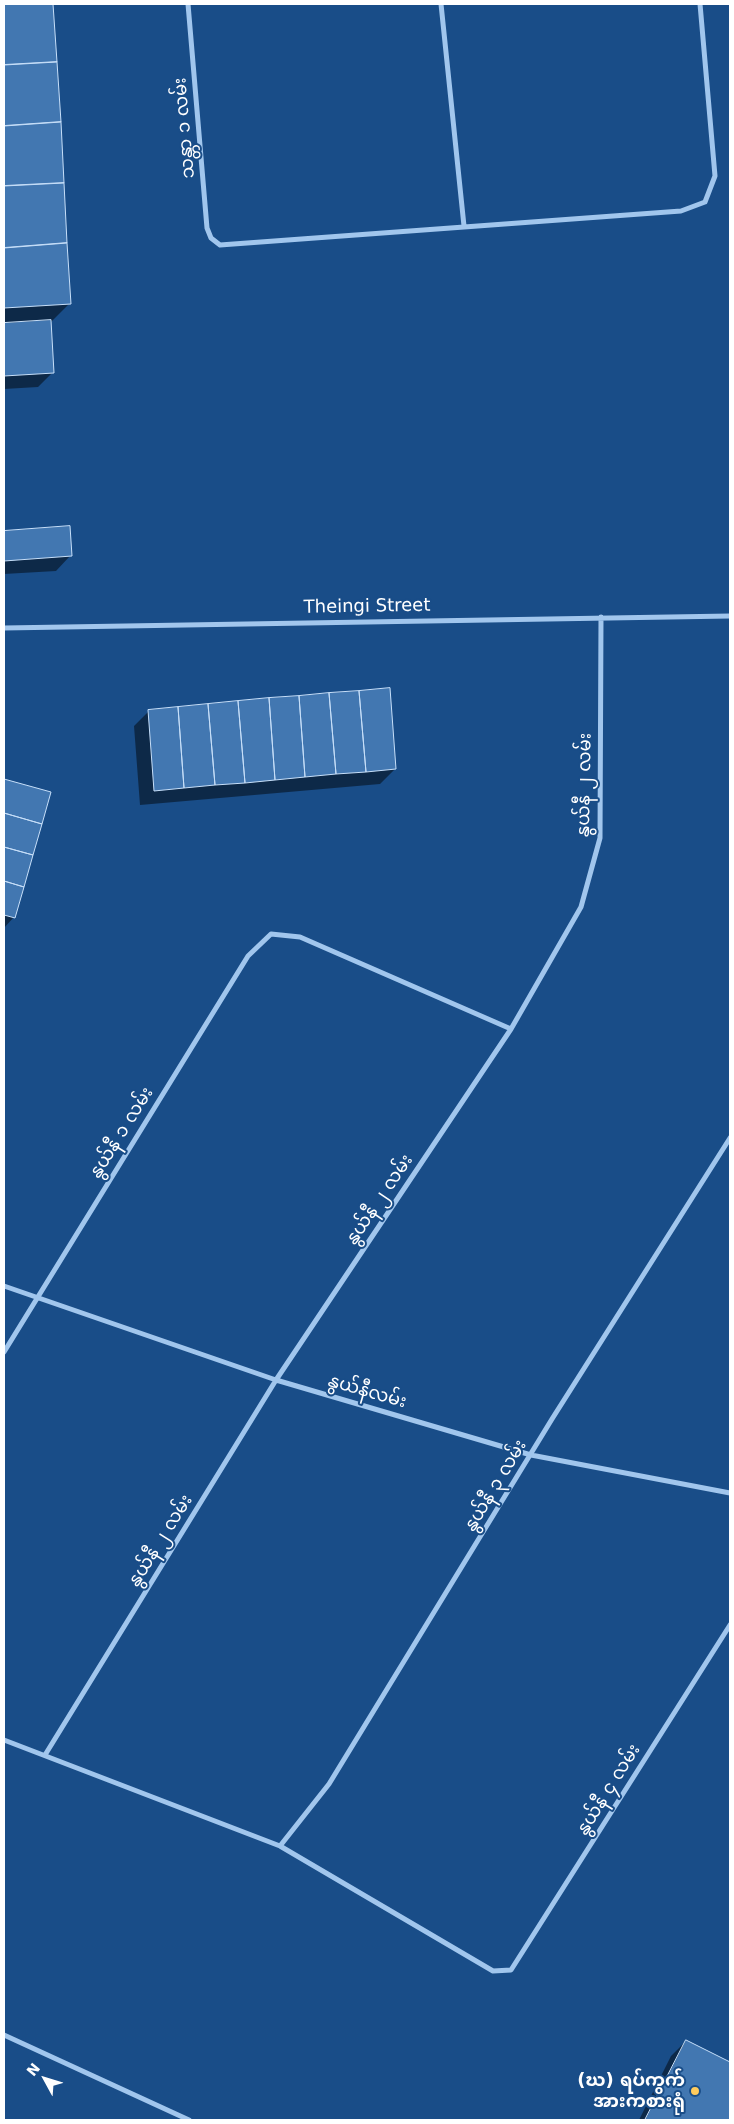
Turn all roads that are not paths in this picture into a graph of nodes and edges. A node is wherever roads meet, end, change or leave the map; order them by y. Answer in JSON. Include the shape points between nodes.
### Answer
{"nodes":[{"id":1,"x":188,"y":4,"type":"edge"},
{"id":2,"x":441,"y":4,"type":"edge"},
{"id":3,"x":700,"y":4,"type":"edge"},
{"id":4,"x":464,"y":226,"type":"junction"},
{"id":5,"x":730,"y":616,"type":"edge"},
{"id":6,"x":601,"y":617,"type":"junction"},
{"id":7,"x":4,"y":628,"type":"edge"},
{"id":8,"x":510,"y":1030,"type":"junction"},
{"id":9,"x":730,"y":1138,"type":"edge"},
{"id":10,"x":4,"y":1286,"type":"edge"},
{"id":11,"x":36,"y":1297,"type":"junction"},
{"id":12,"x":4,"y":1352,"type":"edge"},
{"id":13,"x":276,"y":1380,"type":"junction"},
{"id":14,"x":531,"y":1455,"type":"junction"},
{"id":15,"x":730,"y":1493,"type":"edge"},
{"id":16,"x":730,"y":1625,"type":"edge"},
{"id":17,"x":4,"y":1740,"type":"edge"},
{"id":18,"x":45,"y":1755,"type":"junction"},
{"id":19,"x":280,"y":1846,"type":"junction"},
{"id":20,"x":4,"y":2035,"type":"edge"},
{"id":21,"x":189,"y":2120,"type":"edge"}],
"edges":[{"from":1,"to":4,"type":"street","name":"သန္တာ ၁ လမ်း","via":[[207,228],[211,238],[220,245]]},
{"from":2,"to":4,"type":"street"},
{"from":3,"to":4,"type":"street","via":[[715,176],[705,202],[681,211]]},
{"from":5,"to":6,"type":"street","name":"Theingi Street"},
{"from":6,"to":7,"type":"street","name":"Theingi Street"},
{"from":6,"to":8,"type":"street","name":"နွယ်နီ ၂ လမ်း","via":[[600,838],[581,907]]},
{"from":8,"to":11,"type":"street","name":"နွယ်နီ ၁ လမ်း","via":[[300,937],[270,934],[248,956]]},
{"from":8,"to":13,"type":"street","name":"နွယ်နီ ၂ လမ်း"},
{"from":9,"to":14,"type":"street","name":"နွယ်နီ ၃ လမ်း"},
{"from":10,"to":11,"type":"street","name":"နွယ်နီလမ်း"},
{"from":11,"to":12,"type":"street","name":"နွယ်နီ ၁ လမ်း"},
{"from":11,"to":13,"type":"street","name":"နွယ်နီလမ်း"},
{"from":13,"to":14,"type":"street","name":"နွယ်နီလမ်း"},
{"from":13,"to":18,"type":"street","name":"နွယ်နီ ၂ လမ်း"},
{"from":14,"to":15,"type":"street","name":"နွယ်နီလမ်း"},
{"from":14,"to":19,"type":"street","name":"နွယ်နီ ၃ လမ်း","via":[[328,1784]]},
{"from":16,"to":19,"type":"street","name":"နွယ်နီ ၄ လမ်း","via":[[511,1970],[493,1971]]},
{"from":17,"to":18,"type":"street"},
{"from":18,"to":19,"type":"street"},
{"from":20,"to":21,"type":"street"}]}
